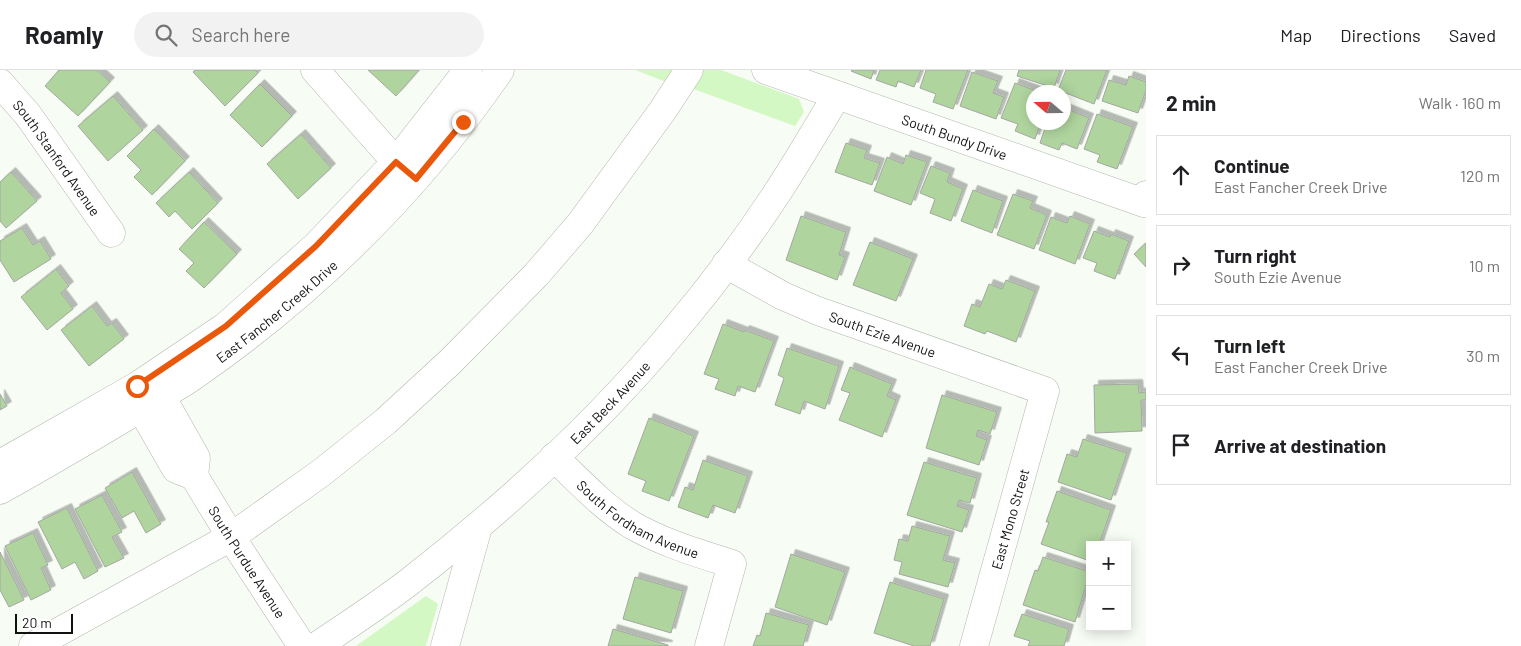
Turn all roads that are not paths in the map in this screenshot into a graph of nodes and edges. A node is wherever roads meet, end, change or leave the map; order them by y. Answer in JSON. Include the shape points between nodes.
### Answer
{"nodes":[{"id":1,"x":315,"y":70,"type":"edge"},
{"id":2,"x":468,"y":70,"type":"edge"},
{"id":3,"x":500,"y":70,"type":"edge"},
{"id":4,"x":689,"y":70,"type":"edge"},
{"id":5,"x":766,"y":70,"type":"edge"},
{"id":6,"x":0,"y":83,"type":"edge"},
{"id":7,"x":837,"y":95,"type":"junction"},
{"id":8,"x":406,"y":170,"type":"junction"},
{"id":9,"x":1145,"y":199,"type":"edge"},
{"id":10,"x":111,"y":233,"type":"dead end"},
{"id":11,"x":726,"y":264,"type":"junction"},
{"id":12,"x":1046,"y":391,"type":"joint"},
{"id":13,"x":151,"y":402,"type":"junction"},
{"id":14,"x":554,"y":457,"type":"junction"},
{"id":15,"x":0,"y":464,"type":"edge"},
{"id":16,"x":0,"y":490,"type":"edge"},
{"id":17,"x":478,"y":526,"type":"junction"},
{"id":18,"x":231,"y":537,"type":"junction"},
{"id":19,"x":33,"y":646,"type":"edge"},
{"id":20,"x":302,"y":646,"type":"edge"},
{"id":21,"x":317,"y":646,"type":"edge"},
{"id":22,"x":446,"y":646,"type":"edge"},
{"id":23,"x":709,"y":646,"type":"edge"},
{"id":24,"x":974,"y":646,"type":"edge"}],
"edges":[{"from":1,"to":8,"type":"street"},
{"from":2,"to":8,"type":"street","name":"East Fancher Creek Drive"},
{"from":3,"to":8,"type":"street","name":"East Fancher Creek Drive","via":[[463,122]]},
{"from":4,"to":18,"type":"street","via":[[580,224],[503,309],[386,421],[321,473]]},
{"from":5,"to":7,"type":"street","name":"South Bundy Drive"},
{"from":6,"to":10,"type":"street","name":"South Stanford Avenue","via":[[28,115]]},
{"from":7,"to":9,"type":"street","name":"South Bundy Drive"},
{"from":7,"to":11,"type":"street","name":"East Beck Avenue","via":[[778,191]]},
{"from":8,"to":13,"type":"street","name":"East Fancher Creek Drive","via":[[374,225],[314,282],[252,334]]},
{"from":8,"to":15,"type":"street","name":"East Fancher Creek Drive","via":[[226,326],[137,386]]},
{"from":11,"to":12,"type":"street","name":"South Ezie Avenue","via":[[774,292],[818,311]]},
{"from":11,"to":14,"type":"street","name":"East Beck Avenue","via":[[673,332],[624,387]]},
{"from":12,"to":24,"type":"street","name":"East Mono Street"},
{"from":13,"to":16,"type":"street","name":"East Fancher Creek Drive"},
{"from":13,"to":18,"type":"street","name":"South Purdue Avenue","via":[[176,469],[194,476]]},
{"from":14,"to":17,"type":"street","name":"East Beck Avenue"},
{"from":14,"to":23,"type":"street","name":"South Fordham Avenue","via":[[600,501],[631,524],[666,542],[732,564]]},
{"from":17,"to":21,"type":"street","name":"East Beck Avenue","via":[[407,583]]},
{"from":17,"to":22,"type":"street"},
{"from":18,"to":19,"type":"street"},
{"from":18,"to":20,"type":"street","name":"South Purdue Avenue"}]}
